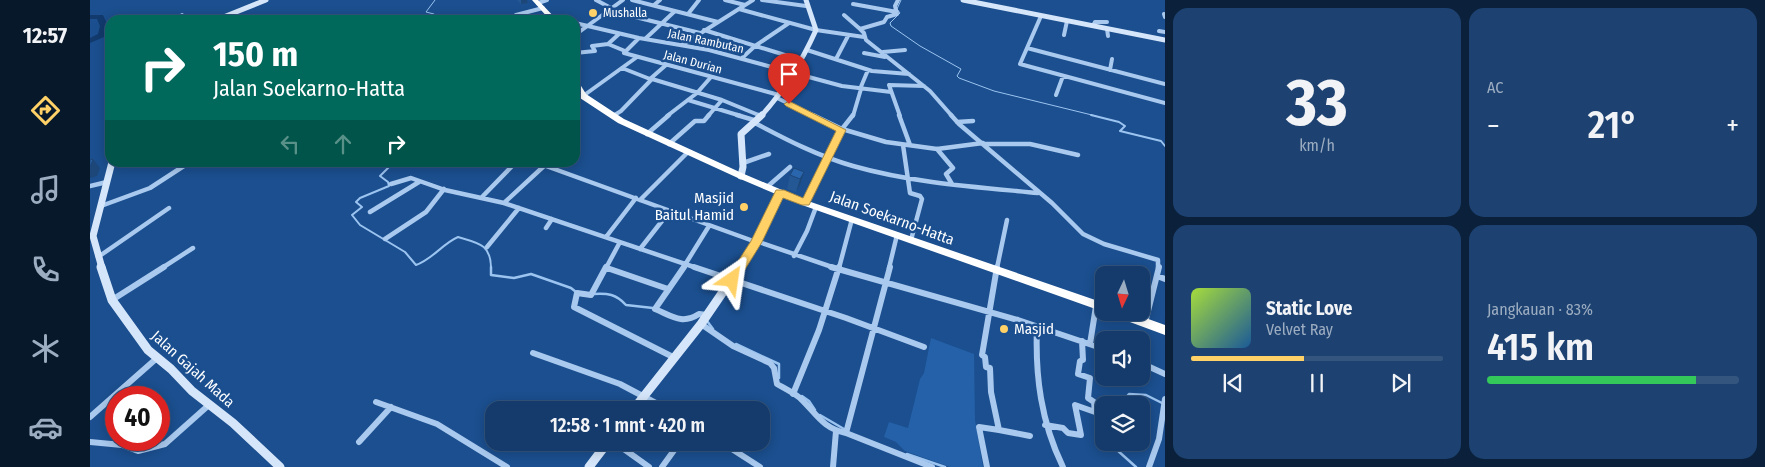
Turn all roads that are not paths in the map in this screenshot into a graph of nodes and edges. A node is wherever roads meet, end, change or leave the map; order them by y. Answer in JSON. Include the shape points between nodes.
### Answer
{"nodes":[{"id":1,"x":266,"y":0,"type":"edge"},
{"id":2,"x":547,"y":0,"type":"edge"},
{"id":3,"x":596,"y":0,"type":"edge"},
{"id":4,"x":623,"y":0,"type":"edge"},
{"id":5,"x":632,"y":0,"type":"edge"},
{"id":6,"x":660,"y":0,"type":"edge"},
{"id":7,"x":699,"y":0,"type":"edge"},
{"id":8,"x":725,"y":0,"type":"edge"},
{"id":9,"x":753,"y":0,"type":"edge"},
{"id":10,"x":762,"y":0,"type":"edge"},
{"id":11,"x":898,"y":0,"type":"edge"},
{"id":12,"x":963,"y":0,"type":"edge"},
{"id":13,"x":539,"y":3,"type":"edge"},
{"id":14,"x":806,"y":3,"type":"edge"},
{"id":15,"x":853,"y":4,"type":"dead end"},
{"id":16,"x":654,"y":5,"type":"junction"},
{"id":17,"x":745,"y":5,"type":"junction"},
{"id":18,"x":611,"y":8,"type":"junction"},
{"id":19,"x":739,"y":9,"type":"junction"},
{"id":20,"x":607,"y":10,"type":"junction"},
{"id":21,"x":676,"y":11,"type":"junction"},
{"id":22,"x":897,"y":12,"type":"junction"},
{"id":23,"x":688,"y":14,"type":"junction"},
{"id":24,"x":228,"y":15,"type":"edge"},
{"id":25,"x":516,"y":15,"type":"edge"},
{"id":26,"x":551,"y":15,"type":"edge"},
{"id":27,"x":844,"y":15,"type":"dead end"},
{"id":28,"x":1041,"y":16,"type":"junction"},
{"id":29,"x":1067,"y":21,"type":"junction"},
{"id":30,"x":718,"y":22,"type":"junction"},
{"id":31,"x":1107,"y":22,"type":"dead end"},
{"id":32,"x":789,"y":23,"type":"junction"},
{"id":33,"x":660,"y":24,"type":"junction"},
{"id":34,"x":580,"y":25,"type":"edge"},
{"id":35,"x":1093,"y":26,"type":"junction"},
{"id":36,"x":586,"y":27,"type":"junction"},
{"id":37,"x":860,"y":29,"type":"junction"},
{"id":38,"x":1107,"y":29,"type":"junction"},
{"id":39,"x":704,"y":30,"type":"junction"},
{"id":40,"x":816,"y":30,"type":"junction"},
{"id":41,"x":580,"y":31,"type":"edge"},
{"id":42,"x":1159,"y":31,"type":"dead end"},
{"id":43,"x":1165,"y":32,"type":"edge"},
{"id":44,"x":700,"y":33,"type":"junction"},
{"id":45,"x":619,"y":34,"type":"junction"},
{"id":46,"x":1064,"y":35,"type":"dead end"},
{"id":47,"x":848,"y":36,"type":"junction"},
{"id":48,"x":1108,"y":36,"type":"dead end"},
{"id":49,"x":864,"y":37,"type":"junction"},
{"id":50,"x":640,"y":38,"type":"junction"},
{"id":51,"x":645,"y":39,"type":"junction"},
{"id":52,"x":1165,"y":40,"type":"edge"},
{"id":53,"x":608,"y":44,"type":"junction"},
{"id":54,"x":682,"y":45,"type":"junction"},
{"id":55,"x":755,"y":46,"type":"junction"},
{"id":56,"x":1027,"y":48,"type":"junction"},
{"id":57,"x":807,"y":50,"type":"junction"},
{"id":58,"x":905,"y":50,"type":"dead end"},
{"id":59,"x":625,"y":51,"type":"junction"},
{"id":60,"x":580,"y":52,"type":"edge"},
{"id":61,"x":882,"y":52,"type":"junction"},
{"id":62,"x":864,"y":53,"type":"dead end"},
{"id":63,"x":637,"y":57,"type":"junction"},
{"id":64,"x":888,"y":57,"type":"junction"},
{"id":65,"x":742,"y":58,"type":"junction"},
{"id":66,"x":836,"y":59,"type":"junction"},
{"id":67,"x":1112,"y":59,"type":"dead end"},
{"id":68,"x":801,"y":60,"type":"junction"},
{"id":69,"x":666,"y":65,"type":"junction"},
{"id":70,"x":622,"y":68,"type":"junction"},
{"id":71,"x":868,"y":70,"type":"junction"},
{"id":72,"x":1110,"y":70,"type":"junction"},
{"id":73,"x":792,"y":73,"type":"junction"},
{"id":74,"x":909,"y":74,"type":"junction"},
{"id":75,"x":1064,"y":76,"type":"junction"},
{"id":76,"x":711,"y":77,"type":"junction"},
{"id":77,"x":651,"y":79,"type":"junction"},
{"id":78,"x":1165,"y":84,"type":"edge"},
{"id":79,"x":924,"y":86,"type":"junction"},
{"id":80,"x":580,"y":89,"type":"edge"},
{"id":81,"x":861,"y":89,"type":"junction"},
{"id":82,"x":580,"y":91,"type":"edge"},
{"id":83,"x":891,"y":92,"type":"junction"},
{"id":84,"x":697,"y":93,"type":"junction"},
{"id":85,"x":1056,"y":95,"type":"dead end"},
{"id":86,"x":778,"y":96,"type":"junction"},
{"id":87,"x":688,"y":100,"type":"junction"},
{"id":88,"x":722,"y":100,"type":"junction"},
{"id":89,"x":1165,"y":103,"type":"edge"},
{"id":90,"x":716,"y":108,"type":"junction"},
{"id":91,"x":613,"y":116,"type":"junction"},
{"id":92,"x":758,"y":120,"type":"junction"},
{"id":93,"x":973,"y":121,"type":"dead end"},
{"id":94,"x":957,"y":122,"type":"junction"},
{"id":95,"x":842,"y":130,"type":"junction"},
{"id":96,"x":647,"y":134,"type":"junction"},
{"id":97,"x":669,"y":144,"type":"junction"},
{"id":98,"x":983,"y":144,"type":"junction"},
{"id":99,"x":903,"y":145,"type":"junction"},
{"id":100,"x":910,"y":145,"type":"junction"},
{"id":101,"x":937,"y":149,"type":"junction"},
{"id":102,"x":687,"y":153,"type":"junction"},
{"id":103,"x":769,"y":154,"type":"dead end"},
{"id":104,"x":1078,"y":155,"type":"dead end"},
{"id":105,"x":828,"y":157,"type":"junction"},
{"id":106,"x":743,"y":162,"type":"junction"},
{"id":107,"x":111,"y":167,"type":"edge"},
{"id":108,"x":182,"y":167,"type":"edge"},
{"id":109,"x":511,"y":167,"type":"edge"},
{"id":110,"x":543,"y":167,"type":"edge"},
{"id":111,"x":547,"y":167,"type":"edge"},
{"id":112,"x":790,"y":167,"type":"dead end"},
{"id":113,"x":741,"y":176,"type":"junction"},
{"id":114,"x":910,"y":178,"type":"junction"},
{"id":115,"x":107,"y":182,"type":"junction"},
{"id":116,"x":420,"y":182,"type":"junction"},
{"id":117,"x":391,"y":184,"type":"dead end"},
{"id":118,"x":952,"y":184,"type":"junction"},
{"id":119,"x":90,"y":186,"type":"edge"},
{"id":120,"x":766,"y":187,"type":"junction"},
{"id":121,"x":444,"y":189,"type":"junction"},
{"id":122,"x":780,"y":192,"type":"junction"},
{"id":123,"x":1038,"y":193,"type":"junction"},
{"id":124,"x":482,"y":196,"type":"junction"},
{"id":125,"x":638,"y":199,"type":"junction"},
{"id":126,"x":504,"y":203,"type":"junction"},
{"id":127,"x":806,"y":203,"type":"junction"},
{"id":128,"x":101,"y":206,"type":"junction"},
{"id":129,"x":816,"y":207,"type":"junction"},
{"id":130,"x":169,"y":208,"type":"dead end"},
{"id":131,"x":519,"y":208,"type":"junction"},
{"id":132,"x":370,"y":212,"type":"dead end"},
{"id":133,"x":669,"y":212,"type":"junction"},
{"id":134,"x":552,"y":219,"type":"junction"},
{"id":135,"x":852,"y":219,"type":"junction"},
{"id":136,"x":1007,"y":220,"type":"dead end"},
{"id":137,"x":709,"y":226,"type":"junction"},
{"id":138,"x":546,"y":228,"type":"dead end"},
{"id":139,"x":897,"y":236,"type":"junction"},
{"id":140,"x":606,"y":237,"type":"junction"},
{"id":141,"x":385,"y":239,"type":"dead end"},
{"id":142,"x":911,"y":240,"type":"junction"},
{"id":143,"x":620,"y":242,"type":"junction"},
{"id":144,"x":756,"y":242,"type":"junction"},
{"id":145,"x":487,"y":247,"type":"dead end"},
{"id":146,"x":193,"y":248,"type":"dead end"},
{"id":147,"x":640,"y":249,"type":"junction"},
{"id":148,"x":794,"y":256,"type":"junction"},
{"id":149,"x":98,"y":257,"type":"junction"},
{"id":150,"x":684,"y":264,"type":"junction"},
{"id":151,"x":607,"y":268,"type":"junction"},
{"id":152,"x":839,"y":271,"type":"junction"},
{"id":153,"x":997,"y":271,"type":"junction"},
{"id":154,"x":1157,"y":276,"type":"junction"},
{"id":155,"x":1165,"y":279,"type":"edge"},
{"id":156,"x":732,"y":280,"type":"junction"},
{"id":157,"x":886,"y":283,"type":"junction"},
{"id":158,"x":668,"y":290,"type":"junction"},
{"id":159,"x":112,"y":300,"type":"junction"},
{"id":160,"x":1095,"y":305,"type":"edge"},
{"id":161,"x":826,"y":312,"type":"junction"},
{"id":162,"x":988,"y":312,"type":"junction"},
{"id":163,"x":705,"y":319,"type":"junction"},
{"id":164,"x":1096,"y":321,"type":"edge"},
{"id":165,"x":1140,"y":321,"type":"edge"},
{"id":166,"x":1146,"y":323,"type":"junction"},
{"id":167,"x":1037,"y":326,"type":"junction"},
{"id":168,"x":874,"y":329,"type":"junction"},
{"id":169,"x":1165,"y":330,"type":"edge"},
{"id":170,"x":1082,"y":341,"type":"junction"},
{"id":171,"x":1090,"y":344,"type":"junction"},
{"id":172,"x":1095,"y":346,"type":"edge"},
{"id":173,"x":924,"y":347,"type":"dead end"},
{"id":174,"x":533,"y":353,"type":"dead end"},
{"id":175,"x":673,"y":357,"type":"junction"},
{"id":176,"x":157,"y":358,"type":"junction"},
{"id":177,"x":1150,"y":367,"type":"edge"},
{"id":178,"x":1165,"y":374,"type":"edge"},
{"id":179,"x":646,"y":394,"type":"junction"},
{"id":180,"x":793,"y":394,"type":"junction"},
{"id":181,"x":1165,"y":399,"type":"edge"},
{"id":182,"x":641,"y":401,"type":"edge"},
{"id":183,"x":656,"y":401,"type":"edge"},
{"id":184,"x":376,"y":402,"type":"dead end"},
{"id":185,"x":210,"y":404,"type":"junction"},
{"id":186,"x":391,"y":407,"type":"junction"},
{"id":187,"x":90,"y":418,"type":"edge"},
{"id":188,"x":1046,"y":425,"type":"junction"},
{"id":189,"x":847,"y":430,"type":"junction"},
{"id":190,"x":999,"y":430,"type":"junction"},
{"id":191,"x":836,"y":431,"type":"junction"},
{"id":192,"x":1030,"y":436,"type":"dead end"},
{"id":193,"x":1162,"y":440,"type":"edge"},
{"id":194,"x":90,"y":442,"type":"edge"},
{"id":195,"x":359,"y":442,"type":"dead end"},
{"id":196,"x":601,"y":451,"type":"edge"},
{"id":197,"x":627,"y":451,"type":"edge"},
{"id":198,"x":674,"y":451,"type":"edge"},
{"id":199,"x":735,"y":451,"type":"edge"},
{"id":200,"x":280,"y":467,"type":"edge"},
{"id":201,"x":507,"y":467,"type":"edge"},
{"id":202,"x":589,"y":467,"type":"edge"},
{"id":203,"x":649,"y":467,"type":"edge"},
{"id":204,"x":662,"y":467,"type":"edge"},
{"id":205,"x":760,"y":467,"type":"edge"},
{"id":206,"x":833,"y":467,"type":"edge"},
{"id":207,"x":932,"y":467,"type":"edge"},
{"id":208,"x":987,"y":467,"type":"edge"},
{"id":209,"x":1063,"y":467,"type":"edge"},
{"id":210,"x":1149,"y":467,"type":"edge"}],
"edges":[{"from":1,"to":24,"type":"street"},
{"from":2,"to":13,"type":"street"},
{"from":3,"to":18,"type":"street"},
{"from":4,"to":18,"type":"street"},
{"from":5,"to":16,"type":"street"},
{"from":6,"to":16,"type":"street"},
{"from":7,"to":23,"type":"street"},
{"from":8,"to":17,"type":"street"},
{"from":9,"to":17,"type":"street"},
{"from":10,"to":14,"type":"street"},
{"from":11,"to":22,"type":"street"},
{"from":12,"to":28,"type":"street"},
{"from":13,"to":25,"type":"street"},
{"from":13,"to":26,"type":"highway"},
{"from":14,"to":40,"type":"street"},
{"from":15,"to":22,"type":"street"},
{"from":16,"to":21,"type":"street"},
{"from":17,"to":19,"type":"street"},
{"from":18,"to":20,"type":"street"},
{"from":19,"to":30,"type":"street"},
{"from":19,"to":32,"type":"street"},
{"from":20,"to":33,"type":"street"},
{"from":20,"to":36,"type":"street"},
{"from":21,"to":23,"type":"street"},
{"from":21,"to":33,"type":"street"},
{"from":22,"to":37,"type":"street","via":[[884,22]]},
{"from":23,"to":30,"type":"street"},
{"from":27,"to":37,"type":"street"},
{"from":28,"to":29,"type":"street"},
{"from":28,"to":56,"type":"street"},
{"from":29,"to":35,"type":"street"},
{"from":29,"to":46,"type":"street"},
{"from":30,"to":39,"type":"street"},
{"from":31,"to":35,"type":"street","via":[[1094,22]]},
{"from":32,"to":40,"type":"street"},
{"from":32,"to":55,"type":"street"},
{"from":33,"to":44,"type":"street"},
{"from":33,"to":51,"type":"street"},
{"from":34,"to":36,"type":"street","name":"Jalan Rambutan"},
{"from":35,"to":38,"type":"street"},
{"from":36,"to":41,"type":"street"},
{"from":36,"to":45,"type":"street","name":"Jalan Rambutan"},
{"from":37,"to":49,"type":"street"},
{"from":38,"to":48,"type":"street"},
{"from":38,"to":52,"type":"street"},
{"from":39,"to":44,"type":"street"},
{"from":39,"to":55,"type":"street"},
{"from":40,"to":47,"type":"street"},
{"from":40,"to":57,"type":"street"},
{"from":42,"to":43,"type":"street"},
{"from":44,"to":54,"type":"street"},
{"from":45,"to":50,"type":"street","name":"Jalan Rambutan"},
{"from":45,"to":53,"type":"street"},
{"from":47,"to":49,"type":"street"},
{"from":47,"to":66,"type":"street"},
{"from":49,"to":61,"type":"street"},
{"from":50,"to":51,"type":"street","name":"Jalan Rambutan"},
{"from":50,"to":59,"type":"street"},
{"from":51,"to":54,"type":"street","name":"Jalan Rambutan"},
{"from":53,"to":59,"type":"street","name":"Jalan Durian"},
{"from":53,"to":60,"type":"street","via":[[592,46],[595,51]]},
{"from":54,"to":65,"type":"street","name":"Jalan Rambutan"},
{"from":55,"to":65,"type":"street"},
{"from":55,"to":68,"type":"street"},
{"from":56,"to":72,"type":"street"},
{"from":56,"to":75,"type":"street","via":[[1020,64]]},
{"from":57,"to":66,"type":"street"},
{"from":57,"to":68,"type":"street"},
{"from":58,"to":61,"type":"street"},
{"from":59,"to":63,"type":"street","name":"Jalan Durian","via":[[625,54]]},
{"from":61,"to":64,"type":"street"},
{"from":62,"to":64,"type":"street"},
{"from":63,"to":69,"type":"street","name":"Jalan Durian"},
{"from":63,"to":70,"type":"street"},
{"from":64,"to":74,"type":"street"},
{"from":65,"to":73,"type":"street","name":"Jalan Rambutan"},
{"from":66,"to":71,"type":"street"},
{"from":67,"to":72,"type":"street"},
{"from":68,"to":73,"type":"street"},
{"from":69,"to":76,"type":"street","name":"Jalan Durian"},
{"from":69,"to":77,"type":"street"},
{"from":70,"to":77,"type":"street"},
{"from":70,"to":80,"type":"street"},
{"from":71,"to":74,"type":"street"},
{"from":71,"to":81,"type":"street"},
{"from":72,"to":78,"type":"street"},
{"from":73,"to":81,"type":"street","name":"Jalan Rambutan"},
{"from":73,"to":86,"type":"street"},
{"from":74,"to":79,"type":"street"},
{"from":75,"to":85,"type":"street"},
{"from":75,"to":89,"type":"street"},
{"from":76,"to":84,"type":"street"},
{"from":76,"to":86,"type":"street","name":"Jalan Durian"},
{"from":77,"to":84,"type":"street"},
{"from":77,"to":91,"type":"street"},
{"from":79,"to":83,"type":"street","via":[[889,86]]},
{"from":79,"to":94,"type":"street"},
{"from":81,"to":83,"type":"street","name":"Jalan Rambutan"},
{"from":81,"to":95,"type":"street","via":[[857,109]]},
{"from":82,"to":91,"type":"highway","name":"Jalan Soekarno-Hatta"},
{"from":83,"to":100,"type":"street"},
{"from":84,"to":87,"type":"street"},
{"from":84,"to":88,"type":"street"},
{"from":86,"to":92,"type":"street"},
{"from":86,"to":95,"type":"street","name":"Jalan Durian"},
{"from":87,"to":90,"type":"street"},
{"from":87,"to":96,"type":"street"},
{"from":88,"to":90,"type":"street"},
{"from":88,"to":92,"type":"street"},
{"from":90,"to":92,"type":"street"},
{"from":90,"to":97,"type":"street","via":[[704,121],[695,121]]},
{"from":91,"to":96,"type":"highway","name":"Jalan Soekarno-Hatta"},
{"from":92,"to":105,"type":"street","via":[[797,145]]},
{"from":92,"to":106,"type":"street","via":[[740,136]]},
{"from":93,"to":94,"type":"street"},
{"from":94,"to":98,"type":"street"},
{"from":95,"to":99,"type":"street","name":"Jalan Durian"},
{"from":95,"to":105,"type":"street"},
{"from":96,"to":97,"type":"highway","name":"Jalan Soekarno-Hatta"},
{"from":97,"to":102,"type":"highway","name":"Jalan Soekarno-Hatta"},
{"from":98,"to":101,"type":"street","name":"Jalan Durian"},
{"from":98,"to":104,"type":"street","name":"Jalan Durian","via":[[1030,144]]},
{"from":98,"to":123,"type":"street"},
{"from":99,"to":100,"type":"street","name":"Jalan Durian"},
{"from":99,"to":114,"type":"street"},
{"from":100,"to":101,"type":"street","name":"Jalan Durian"},
{"from":101,"to":118,"type":"street","via":[[953,168],[946,174]]},
{"from":102,"to":113,"type":"highway","name":"Jalan Soekarno-Hatta"},
{"from":102,"to":125,"type":"street"},
{"from":103,"to":106,"type":"street"},
{"from":105,"to":114,"type":"street"},
{"from":105,"to":127,"type":"street"},
{"from":106,"to":113,"type":"street"},
{"from":107,"to":115,"type":"street","name":"Jalan Gajah Mada"},
{"from":108,"to":128,"type":"street","via":[[150,188]]},
{"from":109,"to":124,"type":"street"},
{"from":110,"to":126,"type":"street"},
{"from":111,"to":125,"type":"street"},
{"from":112,"to":120,"type":"street"},
{"from":113,"to":120,"type":"highway","name":"Jalan Soekarno-Hatta"},
{"from":114,"to":118,"type":"street"},
{"from":114,"to":142,"type":"street","via":[[910,193],[922,197]]},
{"from":115,"to":119,"type":"street"},
{"from":115,"to":128,"type":"street","name":"Jalan Gajah Mada"},
{"from":116,"to":117,"type":"street","via":[[411,178]]},
{"from":116,"to":121,"type":"street"},
{"from":116,"to":132,"type":"street"},
{"from":118,"to":123,"type":"street"},
{"from":120,"to":122,"type":"highway","name":"Jalan Soekarno-Hatta"},
{"from":121,"to":124,"type":"street"},
{"from":121,"to":141,"type":"street","via":[[426,212]]},
{"from":122,"to":127,"type":"highway","name":"Jalan Soekarno-Hatta"},
{"from":122,"to":144,"type":"street"},
{"from":123,"to":154,"type":"street","via":[[1088,237],[1156,259],[1160,263]]},
{"from":124,"to":126,"type":"street"},
{"from":125,"to":133,"type":"street"},
{"from":125,"to":140,"type":"street"},
{"from":126,"to":131,"type":"street"},
{"from":127,"to":129,"type":"highway","name":"Jalan Soekarno-Hatta"},
{"from":128,"to":149,"type":"street","name":"Jalan Gajah Mada","via":[[94,236]]},
{"from":129,"to":135,"type":"highway","name":"Jalan Soekarno-Hatta"},
{"from":129,"to":148,"type":"street"},
{"from":130,"to":149,"type":"street"},
{"from":131,"to":134,"type":"street"},
{"from":131,"to":145,"type":"street"},
{"from":133,"to":137,"type":"street"},
{"from":133,"to":147,"type":"street"},
{"from":134,"to":138,"type":"street"},
{"from":134,"to":140,"type":"street"},
{"from":135,"to":139,"type":"highway","name":"Jalan Soekarno-Hatta"},
{"from":135,"to":152,"type":"street"},
{"from":136,"to":153,"type":"street"},
{"from":137,"to":144,"type":"street"},
{"from":137,"to":150,"type":"street"},
{"from":139,"to":142,"type":"highway","name":"Jalan Soekarno-Hatta"},
{"from":139,"to":157,"type":"street"},
{"from":140,"to":143,"type":"street"},
{"from":142,"to":153,"type":"highway","name":"Jalan Soekarno-Hatta"},
{"from":143,"to":147,"type":"street"},
{"from":143,"to":151,"type":"street"},
{"from":144,"to":148,"type":"street"},
{"from":144,"to":156,"type":"street"},
{"from":146,"to":159,"type":"street"},
{"from":147,"to":150,"type":"street"},
{"from":148,"to":152,"type":"street"},
{"from":149,"to":159,"type":"street","name":"Jalan Gajah Mada"},
{"from":150,"to":156,"type":"street"},
{"from":150,"to":158,"type":"street"},
{"from":151,"to":158,"type":"street"},
{"from":151,"to":175,"type":"street","via":[[592,294],[577,293],[574,307]]},
{"from":152,"to":157,"type":"street"},
{"from":152,"to":161,"type":"street"},
{"from":153,"to":160,"type":"highway","name":"Jalan Soekarno-Hatta"},
{"from":153,"to":162,"type":"street"},
{"from":154,"to":155,"type":"street"},
{"from":154,"to":166,"type":"street"},
{"from":156,"to":161,"type":"street"},
{"from":156,"to":163,"type":"street"},
{"from":157,"to":162,"type":"street"},
{"from":157,"to":168,"type":"street"},
{"from":158,"to":163,"type":"street","via":[[655,309],[657,311],[681,320],[690,320],[699,314]]},
{"from":159,"to":176,"type":"street","name":"Jalan Gajah Mada"},
{"from":161,"to":168,"type":"street"},
{"from":161,"to":180,"type":"street"},
{"from":162,"to":167,"type":"street"},
{"from":162,"to":190,"type":"street","via":[[982,355],[985,356],[986,367],[990,368],[989,389]]},
{"from":163,"to":175,"type":"street"},
{"from":163,"to":180,"type":"street","via":[[733,346],[770,363],[776,382]]},
{"from":164,"to":171,"type":"street"},
{"from":165,"to":166,"type":"highway"},
{"from":166,"to":169,"type":"highway"},
{"from":167,"to":170,"type":"street"},
{"from":167,"to":188,"type":"street","via":[[1037,384]]},
{"from":168,"to":173,"type":"street"},
{"from":168,"to":189,"type":"street"},
{"from":170,"to":171,"type":"street"},
{"from":170,"to":188,"type":"street","via":[[1083,360],[1078,374],[1090,378],[1088,398],[1094,402],[1094,412],[1075,405],[1081,435]]},
{"from":171,"to":172,"type":"street"},
{"from":174,"to":179,"type":"street"},
{"from":175,"to":179,"type":"street"},
{"from":176,"to":185,"type":"street","name":"Jalan Gajah Mada"},
{"from":176,"to":187,"type":"street"},
{"from":177,"to":178,"type":"street"},
{"from":179,"to":182,"type":"street"},
{"from":179,"to":183,"type":"street"},
{"from":180,"to":191,"type":"street","via":[[817,418]]},
{"from":181,"to":193,"type":"street"},
{"from":184,"to":186,"type":"street"},
{"from":185,"to":194,"type":"street","via":[[165,444],[138,451],[122,445]]},
{"from":185,"to":200,"type":"street","name":"Jalan Gajah Mada"},
{"from":186,"to":195,"type":"street"},
{"from":186,"to":201,"type":"street","via":[[437,424]]},
{"from":188,"to":209,"type":"street"},
{"from":189,"to":191,"type":"street"},
{"from":189,"to":207,"type":"street"},
{"from":190,"to":192,"type":"street"},
{"from":190,"to":208,"type":"street","via":[[979,427]]},
{"from":191,"to":206,"type":"street"},
{"from":193,"to":210,"type":"street"},
{"from":196,"to":202,"type":"street"},
{"from":197,"to":203,"type":"street"},
{"from":198,"to":204,"type":"street"},
{"from":199,"to":205,"type":"street"}]}
